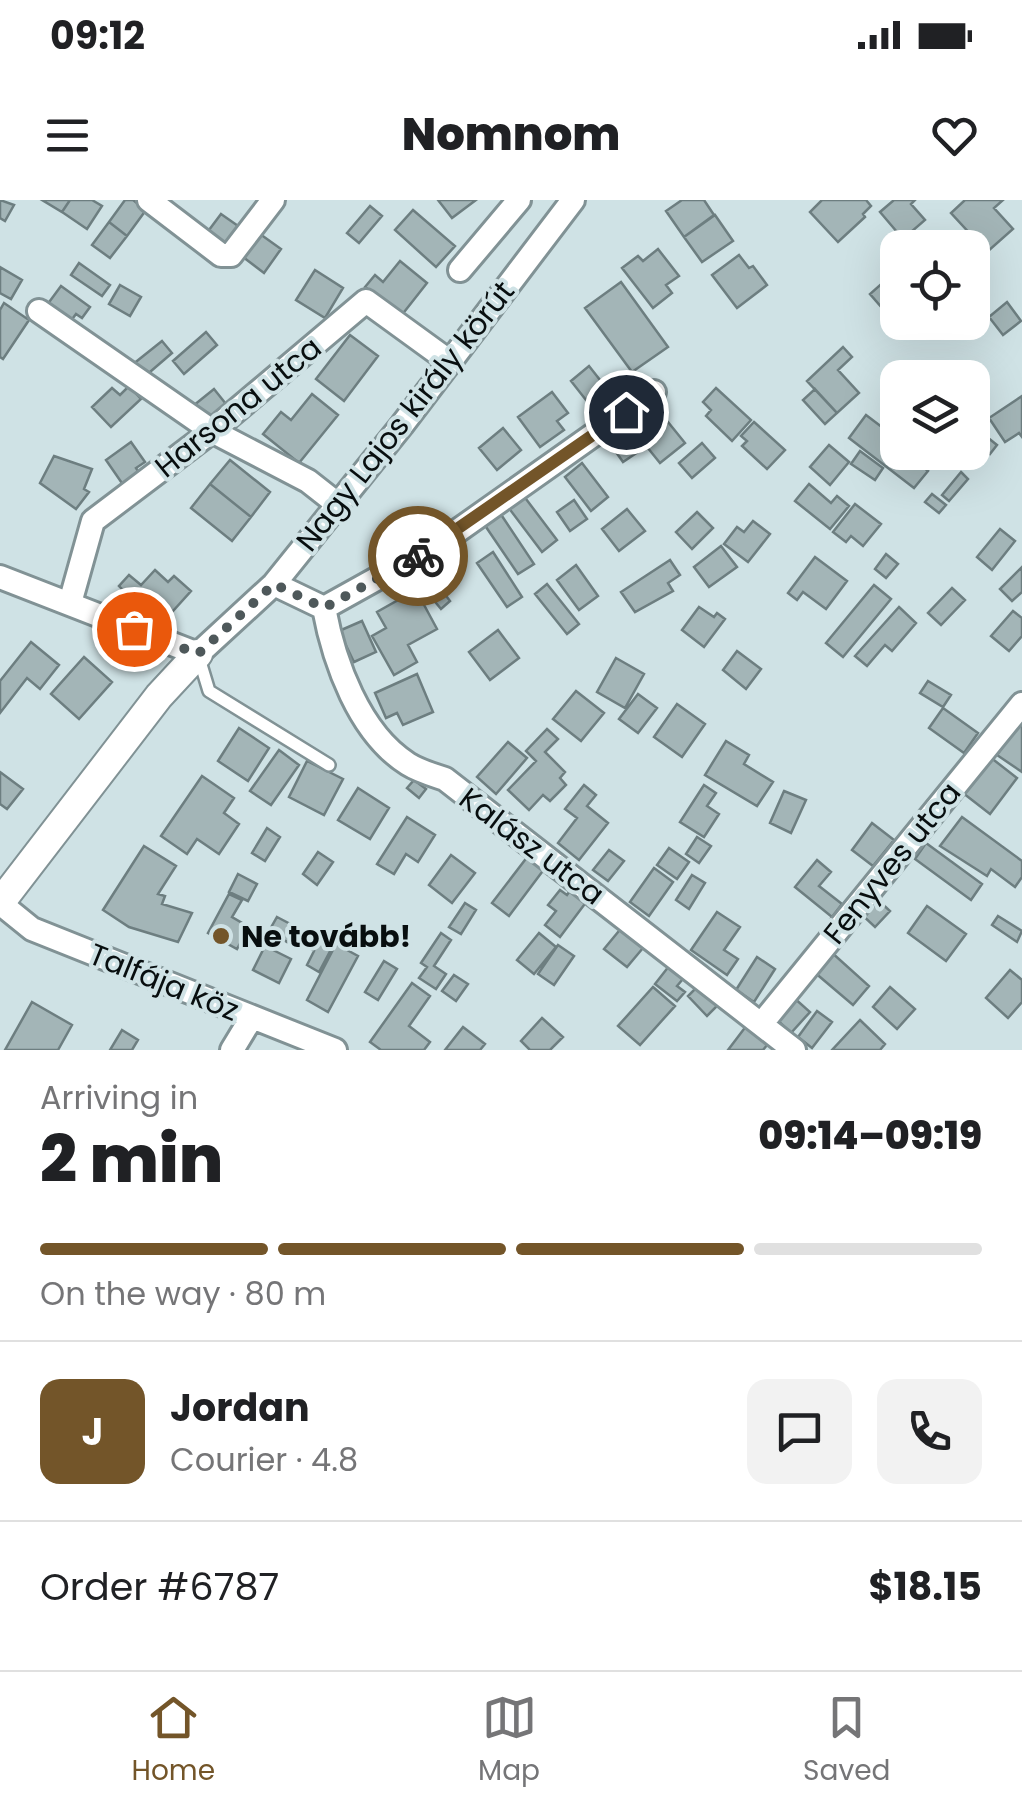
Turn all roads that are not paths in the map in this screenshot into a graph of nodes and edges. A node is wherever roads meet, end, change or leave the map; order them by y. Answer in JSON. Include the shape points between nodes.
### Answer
{"nodes":[{"id":1,"x":148,"y":200,"type":"edge"},
{"id":2,"x":273,"y":200,"type":"edge"},
{"id":3,"x":519,"y":200,"type":"edge"},
{"id":4,"x":573,"y":200,"type":"edge"},
{"id":5,"x":460,"y":270,"type":"dead end"},
{"id":6,"x":39,"y":311,"type":"dead end"},
{"id":7,"x":450,"y":362,"type":"junction"},
{"id":8,"x":654,"y":392,"type":"dead end"},
{"id":9,"x":212,"y":431,"type":"junction"},
{"id":10,"x":336,"y":503,"type":"junction"},
{"id":11,"x":0,"y":577,"type":"edge"},
{"id":12,"x":274,"y":584,"type":"junction"},
{"id":13,"x":70,"y":603,"type":"junction"},
{"id":14,"x":324,"y":608,"type":"junction"},
{"id":15,"x":198,"y":654,"type":"junction"},
{"id":16,"x":1022,"y":704,"type":"edge"},
{"id":17,"x":329,"y":765,"type":"dead end"},
{"id":18,"x":0,"y":903,"type":"edge"},
{"id":19,"x":252,"y":1017,"type":"junction"},
{"id":20,"x":762,"y":1022,"type":"junction"},
{"id":21,"x":232,"y":1050,"type":"edge"},
{"id":22,"x":334,"y":1050,"type":"edge"},
{"id":23,"x":794,"y":1050,"type":"edge"}],
"edges":[{"from":1,"to":2,"type":"street","via":[[221,255],[231,255]]},
{"from":3,"to":5,"type":"street"},
{"from":4,"to":7,"type":"street","name":"Nagy Lajos király körút"},
{"from":6,"to":9,"type":"street"},
{"from":7,"to":9,"type":"street","name":"Harsona utca","via":[[366,302]]},
{"from":7,"to":10,"type":"street","name":"Nagy Lajos király körút"},
{"from":8,"to":14,"type":"street","via":[[439,544]]},
{"from":9,"to":10,"type":"street","via":[[308,480]]},
{"from":9,"to":13,"type":"street","name":"Harsona utca","via":[[93,521]]},
{"from":10,"to":12,"type":"street","name":"Nagy Lajos király körút"},
{"from":11,"to":13,"type":"street"},
{"from":12,"to":14,"type":"street"},
{"from":12,"to":15,"type":"street","name":"Nagy Lajos király körút"},
{"from":13,"to":15,"type":"street"},
{"from":14,"to":20,"type":"street","name":"Kalász utca","via":[[358,706],[392,752],[445,779]]},
{"from":15,"to":17,"type":"lane","via":[[210,692]]},
{"from":15,"to":18,"type":"street","name":"Nagy Lajos király körút"},
{"from":16,"to":20,"type":"street","name":"Fenyves utca"},
{"from":18,"to":19,"type":"street","name":"Talfája köz","via":[[32,930]]},
{"from":19,"to":21,"type":"street"},
{"from":19,"to":22,"type":"street","name":"Talfája köz"},
{"from":20,"to":23,"type":"street","name":"Kalász utca"}]}
